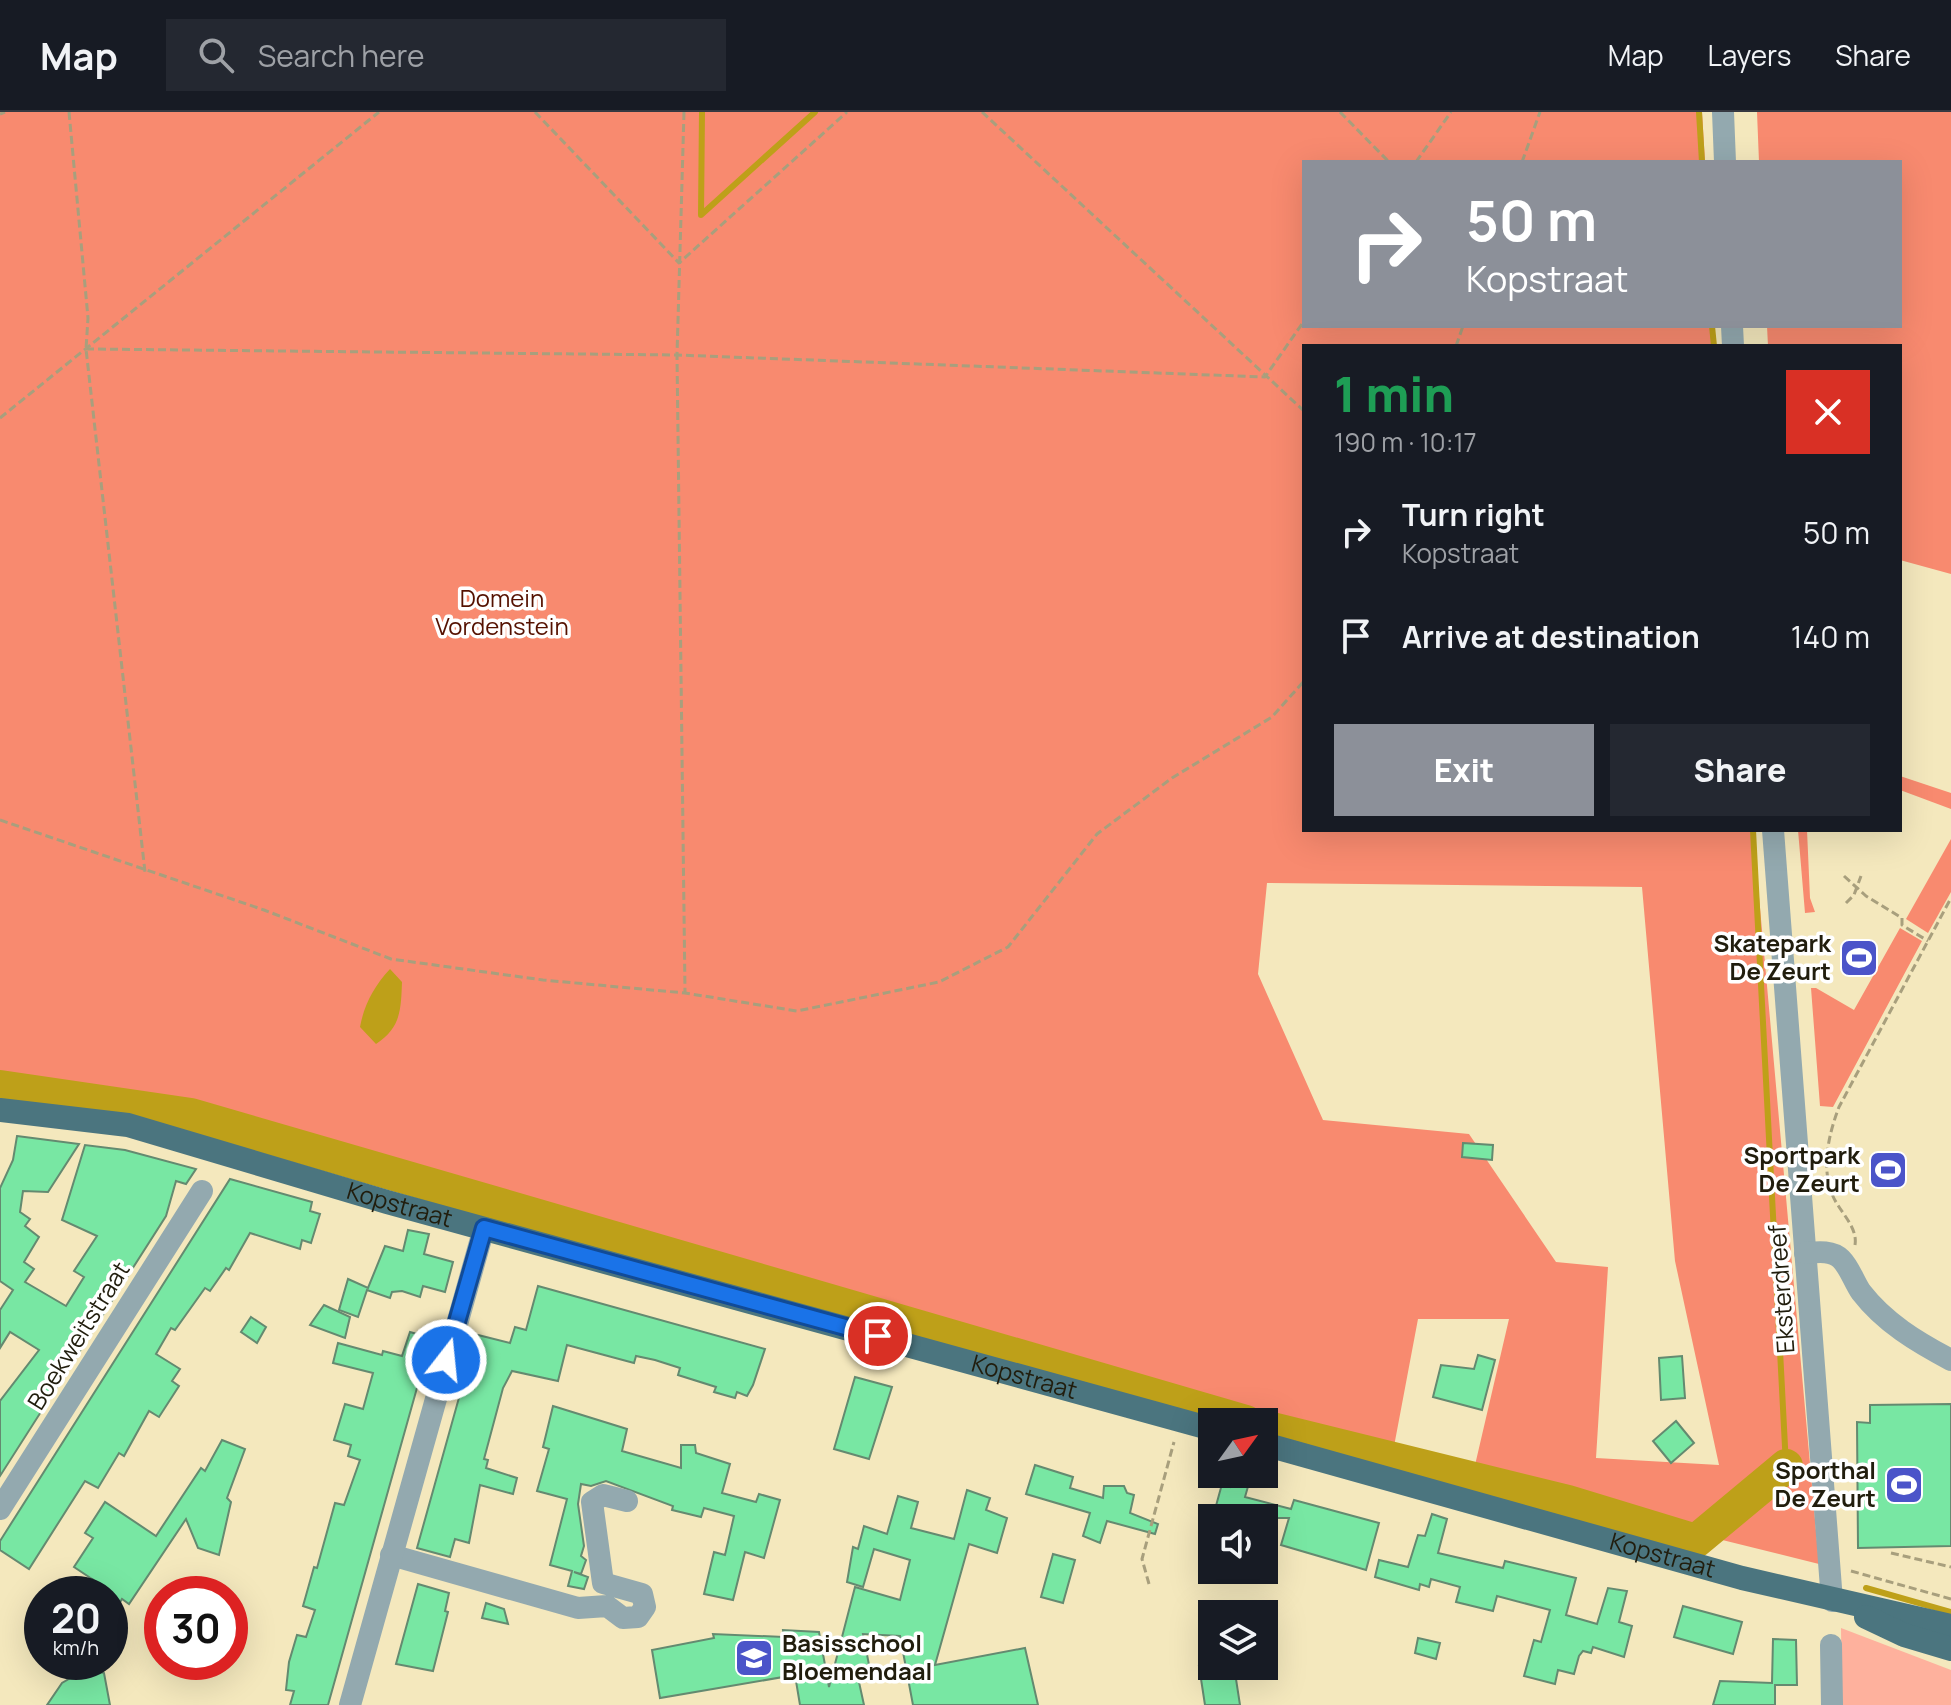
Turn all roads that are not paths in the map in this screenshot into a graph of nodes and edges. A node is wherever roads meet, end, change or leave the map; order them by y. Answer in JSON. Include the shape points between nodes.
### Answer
{"nodes":[{"id":1,"x":1723,"y":112,"type":"edge"},
{"id":2,"x":1725,"y":160,"type":"edge"},
{"id":3,"x":1773,"y":832,"type":"edge"},
{"id":4,"x":0,"y":1110,"type":"edge"},
{"id":5,"x":202,"y":1191,"type":"dead end"},
{"id":6,"x":484,"y":1228,"type":"junction"},
{"id":7,"x":1805,"y":1253,"type":"junction"},
{"id":8,"x":1951,"y":1360,"type":"edge"},
{"id":9,"x":1198,"y":1425,"type":"edge"},
{"id":10,"x":1278,"y":1448,"type":"edge"},
{"id":11,"x":627,"y":1501,"type":"dead end"},
{"id":12,"x":0,"y":1509,"type":"edge"},
{"id":13,"x":391,"y":1555,"type":"junction"},
{"id":14,"x":603,"y":1583,"type":"junction"},
{"id":15,"x":1832,"y":1601,"type":"junction"},
{"id":16,"x":607,"y":1606,"type":"junction"},
{"id":17,"x":1951,"y":1626,"type":"edge"},
{"id":18,"x":1831,"y":1645,"type":"dead end"},
{"id":19,"x":1951,"y":1649,"type":"edge"},
{"id":20,"x":350,"y":1705,"type":"edge"},
{"id":21,"x":1832,"y":1705,"type":"edge"}],
"edges":[{"from":1,"to":2,"type":"street"},
{"from":3,"to":7,"type":"street","name":"Eksterdreef"},
{"from":4,"to":6,"type":"main road","name":"Kopstraat","via":[[128,1125]]},
{"from":5,"to":12,"type":"street","name":"Boekweitstraat"},
{"from":6,"to":9,"type":"main road","name":"Kopstraat"},
{"from":6,"to":13,"type":"street"},
{"from":7,"to":8,"type":"street","via":[[1832,1253],[1841,1259],[1861,1291],[1893,1325]]},
{"from":7,"to":15,"type":"street","name":"Eksterdreef"},
{"from":10,"to":15,"type":"main road","name":"Kopstraat"},
{"from":11,"to":14,"type":"street","via":[[603,1495],[592,1502]]},
{"from":13,"to":16,"type":"street","via":[[578,1608]]},
{"from":13,"to":20,"type":"street"},
{"from":14,"to":16,"type":"street"},
{"from":14,"to":16,"type":"street","via":[[642,1594],[645,1607],[638,1617],[623,1618]]},
{"from":15,"to":17,"type":"main road","name":"Kopstraat"},
{"from":15,"to":19,"type":"main road","name":"Kopstraat","via":[[1904,1635]]},
{"from":18,"to":21,"type":"street"}]}
